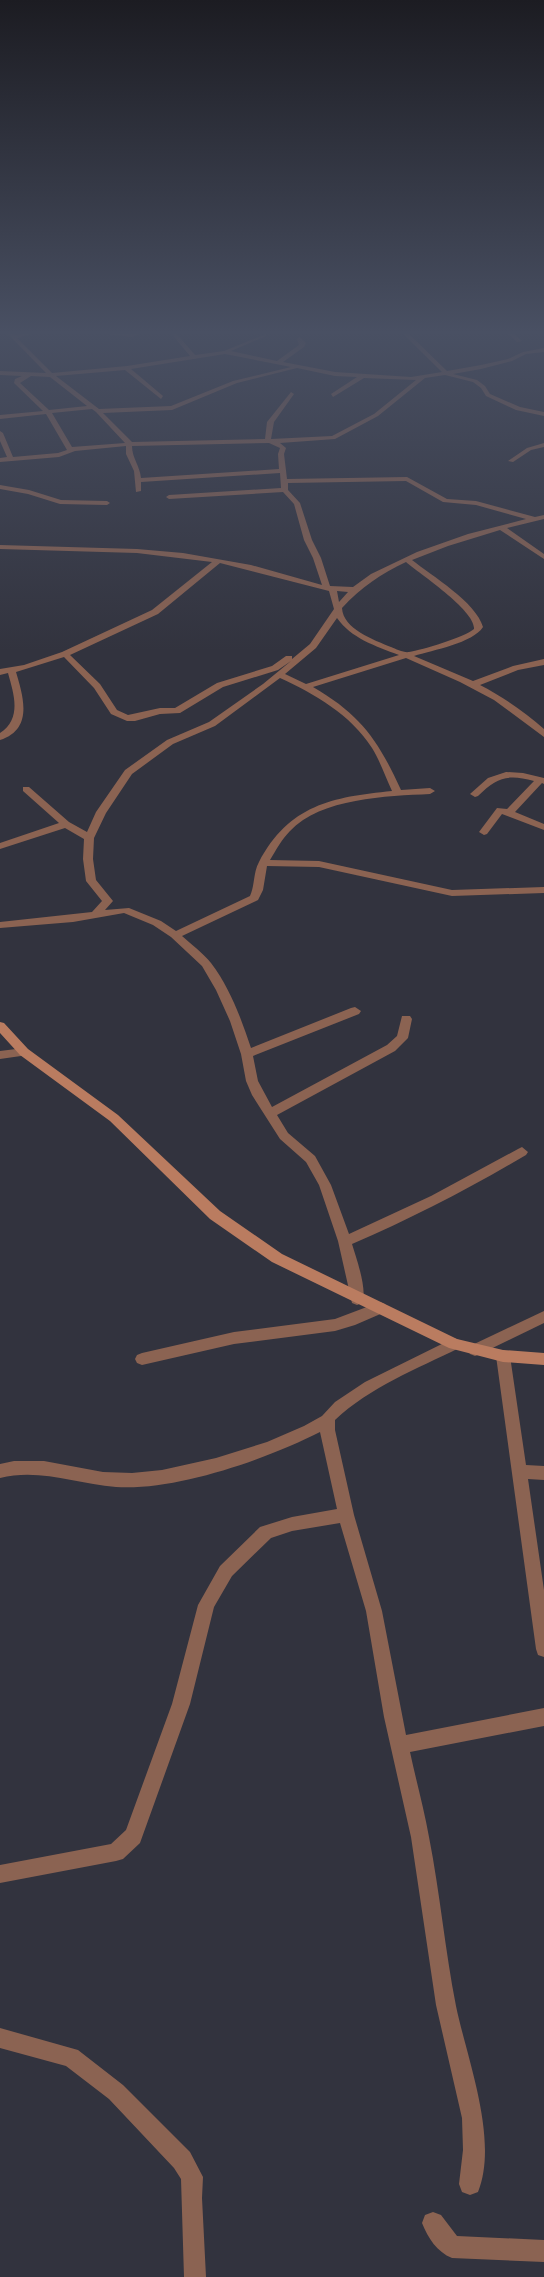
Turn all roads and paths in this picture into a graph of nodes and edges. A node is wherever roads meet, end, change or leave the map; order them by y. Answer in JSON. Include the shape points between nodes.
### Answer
{"nodes":[{"id":1,"x":2,"y":438,"type":"edge"},
{"id":2,"x":63,"y":438,"type":"edge"},
{"id":3,"x":124,"y":438,"type":"edge"},
{"id":4,"x":328,"y":438,"type":"edge"},
{"id":5,"x":270,"y":441,"type":"junction"},
{"id":6,"x":130,"y":444,"type":"junction"},
{"id":7,"x":544,"y":445,"type":"edge"},
{"id":8,"x":71,"y":451,"type":"junction"},
{"id":9,"x":11,"y":459,"type":"junction"},
{"id":10,"x":0,"y":460,"type":"edge"},
{"id":11,"x":511,"y":461,"type":"dead end"},
{"id":12,"x":283,"y":471,"type":"junction"},
{"id":13,"x":137,"y":480,"type":"junction"},
{"id":14,"x":284,"y":480,"type":"junction"},
{"id":15,"x":0,"y":487,"type":"edge"},
{"id":16,"x":285,"y":490,"type":"junction"},
{"id":17,"x":138,"y":491,"type":"dead end"},
{"id":18,"x":169,"y":497,"type":"dead end"},
{"id":19,"x":107,"y":503,"type":"dead end"},
{"id":20,"x":544,"y":517,"type":"edge"},
{"id":21,"x":535,"y":519,"type":"junction"},
{"id":22,"x":502,"y":528,"type":"junction"},
{"id":23,"x":0,"y":547,"type":"edge"},
{"id":24,"x":544,"y":557,"type":"edge"},
{"id":25,"x":406,"y":559,"type":"junction"},
{"id":26,"x":218,"y":561,"type":"junction"},
{"id":27,"x":330,"y":589,"type":"junction"},
{"id":28,"x":355,"y":589,"type":"junction"},
{"id":29,"x":338,"y":607,"type":"junction"},
{"id":30,"x":313,"y":646,"type":"junction"},
{"id":31,"x":65,"y":654,"type":"junction"},
{"id":32,"x":408,"y":656,"type":"junction"},
{"id":33,"x":544,"y":662,"type":"edge"},
{"id":34,"x":11,"y":670,"type":"junction"},
{"id":35,"x":0,"y":672,"type":"edge"},
{"id":36,"x":279,"y":675,"type":"junction"},
{"id":37,"x":474,"y":684,"type":"junction"},
{"id":38,"x":308,"y":686,"type":"junction"},
{"id":39,"x":544,"y":734,"type":"edge"},
{"id":40,"x":0,"y":737,"type":"edge"},
{"id":41,"x":542,"y":780,"type":"edge"},
{"id":42,"x":26,"y":789,"type":"dead end"},
{"id":43,"x":430,"y":791,"type":"dead end"},
{"id":44,"x":397,"y":792,"type":"junction"},
{"id":45,"x":475,"y":794,"type":"dead end"},
{"id":46,"x":510,"y":812,"type":"junction"},
{"id":47,"x":66,"y":824,"type":"junction"},
{"id":48,"x":544,"y":827,"type":"edge"},
{"id":49,"x":484,"y":832,"type":"dead end"},
{"id":50,"x":89,"y":838,"type":"junction"},
{"id":51,"x":0,"y":846,"type":"edge"},
{"id":52,"x":264,"y":863,"type":"junction"},
{"id":53,"x":544,"y":890,"type":"edge"},
{"id":54,"x":98,"y":913,"type":"junction"},
{"id":55,"x":0,"y":925,"type":"edge"},
{"id":56,"x":175,"y":935,"type":"junction"},
{"id":57,"x":355,"y":1011,"type":"dead end"},
{"id":58,"x":406,"y":1019,"type":"dead end"},
{"id":59,"x":0,"y":1026,"type":"edge"},
{"id":60,"x":24,"y":1052,"type":"junction"},
{"id":61,"x":247,"y":1054,"type":"junction"},
{"id":62,"x":0,"y":1055,"type":"edge"},
{"id":63,"x":270,"y":1113,"type":"junction"},
{"id":64,"x":522,"y":1152,"type":"dead end"},
{"id":65,"x":345,"y":1241,"type":"junction"},
{"id":66,"x":357,"y":1298,"type":"junction"},
{"id":67,"x":380,"y":1308,"type":"junction"},
{"id":68,"x":544,"y":1316,"type":"edge"},
{"id":69,"x":454,"y":1344,"type":"junction"},
{"id":70,"x":475,"y":1350,"type":"junction"},
{"id":71,"x":503,"y":1356,"type":"junction"},
{"id":72,"x":142,"y":1359,"type":"dead end"},
{"id":73,"x":544,"y":1359,"type":"edge"},
{"id":74,"x":327,"y":1421,"type":"junction"},
{"id":75,"x":0,"y":1471,"type":"edge"},
{"id":76,"x":520,"y":1472,"type":"junction"},
{"id":77,"x":544,"y":1473,"type":"edge"},
{"id":78,"x":346,"y":1515,"type":"junction"},
{"id":79,"x":544,"y":1649,"type":"edge"},
{"id":80,"x":544,"y":1717,"type":"edge"},
{"id":81,"x":400,"y":1745,"type":"junction"},
{"id":82,"x":0,"y":1874,"type":"edge"},
{"id":83,"x":0,"y":2038,"type":"edge"},
{"id":84,"x":470,"y":2184,"type":"dead end"},
{"id":85,"x":433,"y":2223,"type":"dead end"},
{"id":86,"x":544,"y":2251,"type":"edge"},
{"id":87,"x":195,"y":2277,"type":"edge"}],
"edges":[{"from":1,"to":9,"type":"street"},
{"from":2,"to":8,"type":"street"},
{"from":3,"to":6,"type":"street"},
{"from":4,"to":5,"type":"street"},
{"from":5,"to":6,"type":"street"},
{"from":5,"to":12,"type":"street","via":[[283,448]]},
{"from":6,"to":8,"type":"street"},
{"from":6,"to":13,"type":"street"},
{"from":7,"to":11,"type":"street","via":[[529,449]]},
{"from":8,"to":9,"type":"street"},
{"from":9,"to":10,"type":"street"},
{"from":12,"to":13,"type":"street"},
{"from":12,"to":14,"type":"street"},
{"from":13,"to":17,"type":"street"},
{"from":14,"to":16,"type":"street"},
{"from":14,"to":21,"type":"street","via":[[406,479],[445,501],[476,503]]},
{"from":15,"to":19,"type":"street","via":[[60,502]]},
{"from":16,"to":18,"type":"street"},
{"from":16,"to":27,"type":"street","via":[[297,503],[308,540]]},
{"from":20,"to":21,"type":"street"},
{"from":21,"to":22,"type":"street"},
{"from":22,"to":24,"type":"street"},
{"from":22,"to":25,"type":"street"},
{"from":23,"to":26,"type":"street","via":[[182,554]]},
{"from":25,"to":28,"type":"street"},
{"from":25,"to":32,"type":"street","via":[[463,604],[478,621],[479,628],[467,637]]},
{"from":26,"to":27,"type":"street"},
{"from":26,"to":31,"type":"street","via":[[155,612]]},
{"from":27,"to":28,"type":"street"},
{"from":27,"to":29,"type":"street"},
{"from":28,"to":29,"type":"street"},
{"from":29,"to":30,"type":"street"},
{"from":29,"to":32,"type":"street","via":[[347,627],[381,646]]},
{"from":30,"to":31,"type":"street","via":[[275,668],[220,684],[177,711],[160,711],[135,718],[114,712],[97,686]]},
{"from":30,"to":36,"type":"street"},
{"from":31,"to":34,"type":"street"},
{"from":32,"to":37,"type":"street"},
{"from":32,"to":38,"type":"street"},
{"from":33,"to":37,"type":"street","via":[[516,668]]},
{"from":34,"to":35,"type":"street"},
{"from":34,"to":40,"type":"street","via":[[20,718]]},
{"from":36,"to":38,"type":"street"},
{"from":36,"to":50,"type":"street","via":[[212,724],[170,742],[128,772],[101,812]]},
{"from":37,"to":39,"type":"street","via":[[510,705]]},
{"from":38,"to":44,"type":"street","via":[[336,706],[375,746]]},
{"from":41,"to":45,"type":"street","via":[[517,773],[498,774]]},
{"from":41,"to":46,"type":"street"},
{"from":42,"to":47,"type":"street"},
{"from":43,"to":44,"type":"street"},
{"from":44,"to":52,"type":"street","via":[[363,797],[304,815],[288,827]]},
{"from":46,"to":48,"type":"street"},
{"from":46,"to":49,"type":"street","via":[[499,811]]},
{"from":47,"to":50,"type":"street"},
{"from":47,"to":51,"type":"street"},
{"from":50,"to":54,"type":"street","via":[[91,881],[108,901]]},
{"from":52,"to":53,"type":"street","via":[[319,864],[452,893]]},
{"from":52,"to":56,"type":"street","via":[[254,898]]},
{"from":54,"to":55,"type":"street","via":[[73,919]]},
{"from":54,"to":56,"type":"street","via":[[134,912]]},
{"from":56,"to":61,"type":"street","via":[[206,964],[222,990]]},
{"from":57,"to":61,"type":"street"},
{"from":58,"to":63,"type":"street","via":[[402,1038],[391,1048]]},
{"from":59,"to":60,"type":"street"},
{"from":60,"to":62,"type":"street"},
{"from":60,"to":66,"type":"street","via":[[114,1118],[215,1215],[277,1258]]},
{"from":61,"to":63,"type":"street","via":[[252,1081]]},
{"from":63,"to":65,"type":"street","via":[[284,1136],[302,1150],[316,1168]]},
{"from":64,"to":65,"type":"street","via":[[464,1187]]},
{"from":65,"to":66,"type":"street"},
{"from":66,"to":67,"type":"street"},
{"from":67,"to":69,"type":"street"},
{"from":67,"to":72,"type":"street","via":[[335,1325],[234,1338]]},
{"from":68,"to":70,"type":"street"},
{"from":69,"to":70,"type":"street"},
{"from":69,"to":74,"type":"street","via":[[353,1397]]},
{"from":70,"to":71,"type":"street"},
{"from":71,"to":73,"type":"street"},
{"from":71,"to":76,"type":"street"},
{"from":74,"to":75,"type":"street","via":[[293,1440],[246,1458],[158,1478],[116,1480],[28,1467]]},
{"from":74,"to":78,"type":"street"},
{"from":76,"to":77,"type":"street"},
{"from":76,"to":79,"type":"street"},
{"from":78,"to":81,"type":"street","via":[[374,1611],[392,1717]]},
{"from":78,"to":82,"type":"street","via":[[266,1532],[226,1572],[206,1605],[181,1704],[133,1836],[116,1852]]},
{"from":80,"to":81,"type":"street"},
{"from":81,"to":84,"type":"street","via":[[420,1837],[446,2005],[472,2118],[474,2150]]},
{"from":83,"to":87,"type":"street","via":[[71,2057],[116,2092],[182,2160],[192,2176]]},
{"from":85,"to":86,"type":"street","via":[[452,2247]]}]}
